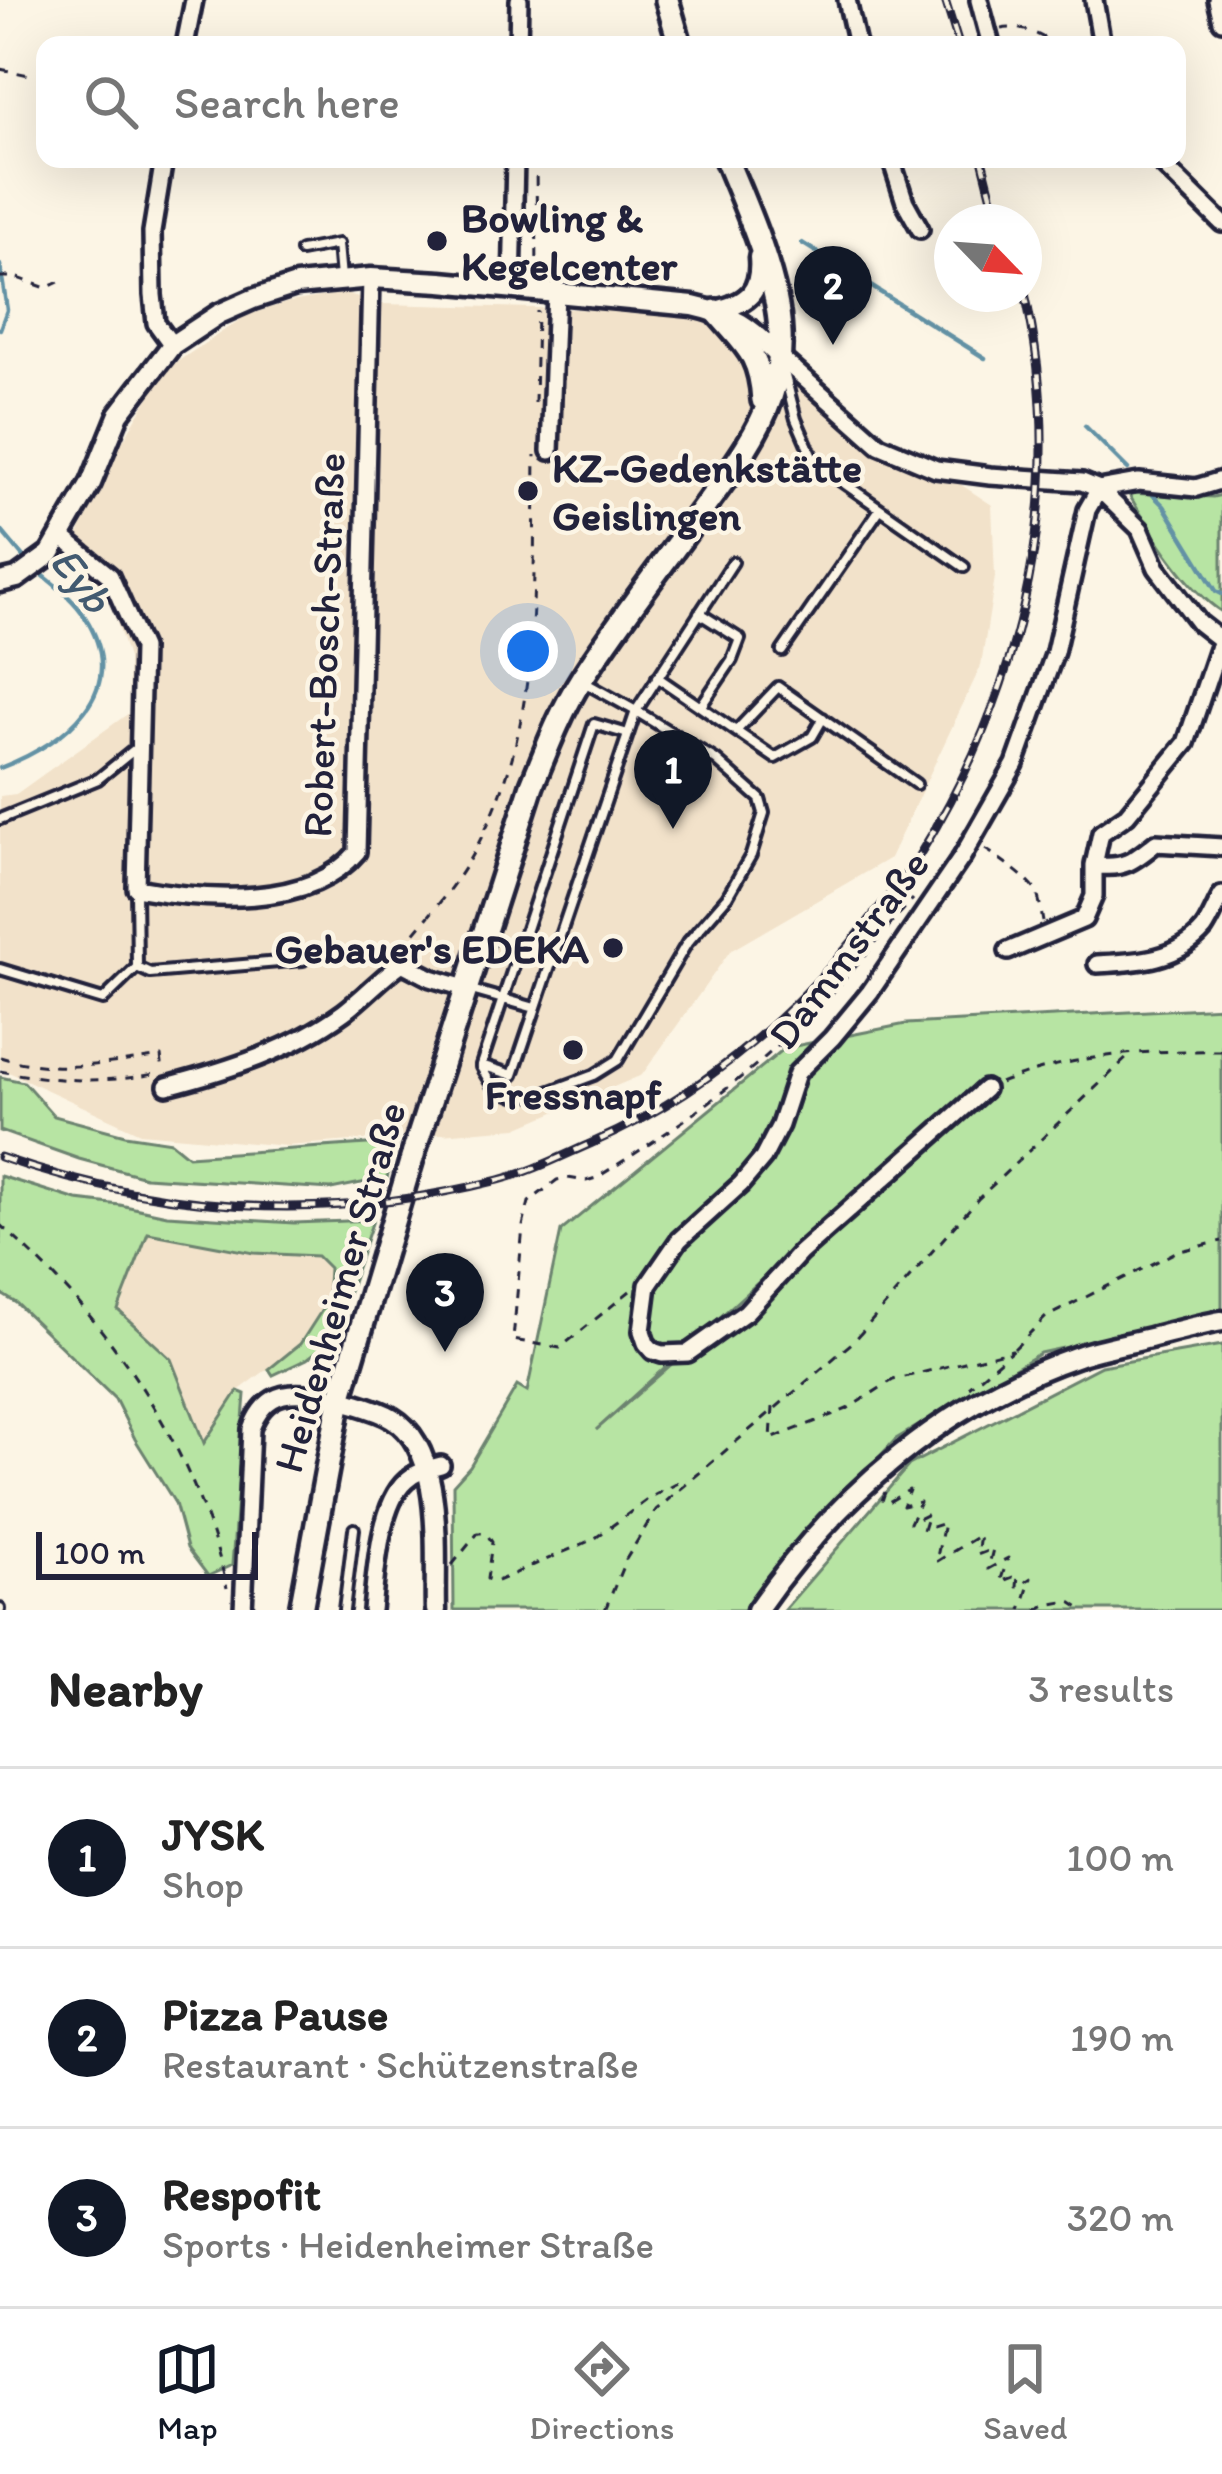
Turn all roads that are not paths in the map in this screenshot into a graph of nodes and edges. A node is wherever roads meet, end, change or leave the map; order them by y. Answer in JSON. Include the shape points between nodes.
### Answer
{"nodes":[{"id":1,"x":194,"y":0,"type":"edge"},
{"id":2,"x":519,"y":0,"type":"edge"},
{"id":3,"x":667,"y":0,"type":"edge"},
{"id":4,"x":847,"y":0,"type":"edge"},
{"id":5,"x":980,"y":0,"type":"edge"},
{"id":6,"x":1094,"y":0,"type":"edge"},
{"id":7,"x":1217,"y":0,"type":"edge"},
{"id":8,"x":1222,"y":21,"type":"edge"},
{"id":9,"x":187,"y":36,"type":"edge"},
{"id":10,"x":518,"y":36,"type":"edge"},
{"id":11,"x":677,"y":36,"type":"edge"},
{"id":12,"x":855,"y":36,"type":"edge"},
{"id":13,"x":989,"y":36,"type":"edge"},
{"id":14,"x":1100,"y":36,"type":"edge"},
{"id":15,"x":163,"y":168,"type":"edge"},
{"id":16,"x":515,"y":168,"type":"edge"},
{"id":17,"x":730,"y":168,"type":"edge"},
{"id":18,"x":894,"y":168,"type":"edge"},
{"id":19,"x":1166,"y":168,"type":"edge"},
{"id":20,"x":1222,"y":223,"type":"edge"},
{"id":21,"x":920,"y":229,"type":"dead end"},
{"id":22,"x":757,"y":236,"type":"junction"},
{"id":23,"x":301,"y":251,"type":"dead end"},
{"id":24,"x":371,"y":278,"type":"junction"},
{"id":25,"x":341,"y":279,"type":"junction"},
{"id":26,"x":512,"y":288,"type":"junction"},
{"id":27,"x":547,"y":292,"type":"junction"},
{"id":28,"x":716,"y":311,"type":"junction"},
{"id":29,"x":172,"y":345,"type":"junction"},
{"id":30,"x":779,"y":356,"type":"junction"},
{"id":31,"x":761,"y":415,"type":"junction"},
{"id":32,"x":543,"y":451,"type":"road end"},
{"id":33,"x":1222,"y":480,"type":"edge"},
{"id":34,"x":1099,"y":489,"type":"junction"},
{"id":35,"x":880,"y":509,"type":"junction"},
{"id":36,"x":62,"y":537,"type":"junction"},
{"id":37,"x":733,"y":562,"type":"dead end"},
{"id":38,"x":964,"y":567,"type":"dead end"},
{"id":39,"x":8,"y":580,"type":"edge"},
{"id":40,"x":699,"y":614,"type":"junction"},
{"id":41,"x":1221,"y":640,"type":"edge"},
{"id":42,"x":782,"y":651,"type":"dead end"},
{"id":43,"x":657,"y":677,"type":"junction"},
{"id":44,"x":581,"y":680,"type":"junction"},
{"id":45,"x":701,"y":706,"type":"junction"},
{"id":46,"x":635,"y":711,"type":"junction"},
{"id":47,"x":823,"y":718,"type":"junction"},
{"id":48,"x":737,"y":730,"type":"junction"},
{"id":49,"x":628,"y":734,"type":"junction"},
{"id":50,"x":140,"y":745,"type":"junction"},
{"id":51,"x":916,"y":784,"type":"dead end"},
{"id":52,"x":0,"y":820,"type":"edge"},
{"id":53,"x":1222,"y":847,"type":"edge"},
{"id":54,"x":1094,"y":865,"type":"junction"},
{"id":55,"x":136,"y":888,"type":"junction"},
{"id":56,"x":1222,"y":895,"type":"edge"},
{"id":57,"x":1008,"y":952,"type":"dead end"},
{"id":58,"x":303,"y":960,"type":"dead end"},
{"id":59,"x":1097,"y":964,"type":"dead end"},
{"id":60,"x":137,"y":967,"type":"junction"},
{"id":61,"x":0,"y":969,"type":"edge"},
{"id":62,"x":468,"y":988,"type":"junction"},
{"id":63,"x":501,"y":999,"type":"junction"},
{"id":64,"x":535,"y":1008,"type":"junction"},
{"id":65,"x":481,"y":1065,"type":"junction"},
{"id":66,"x":167,"y":1086,"type":"dead end"},
{"id":67,"x":985,"y":1089,"type":"road end"},
{"id":68,"x":1222,"y":1321,"type":"edge"},
{"id":69,"x":340,"y":1399,"type":"junction"},
{"id":70,"x":435,"y":1466,"type":"junction"},
{"id":71,"x":354,"y":1529,"type":"dead end"},
{"id":72,"x":236,"y":1605,"type":"edge"},
{"id":73,"x":301,"y":1610,"type":"edge"},
{"id":74,"x":344,"y":1610,"type":"edge"},
{"id":75,"x":372,"y":1610,"type":"edge"},
{"id":76,"x":436,"y":1610,"type":"edge"},
{"id":77,"x":757,"y":1610,"type":"edge"}],
"edges":[{"from":1,"to":9,"type":"street"},
{"from":2,"to":10,"type":"street"},
{"from":3,"to":11,"type":"main road"},
{"from":4,"to":12,"type":"street"},
{"from":5,"to":13,"type":"street"},
{"from":6,"to":14,"type":"street"},
{"from":7,"to":8,"type":"street"},
{"from":15,"to":29,"type":"street","via":[[153,295],[156,322]]},
{"from":16,"to":26,"type":"street"},
{"from":17,"to":22,"type":"main road","name":"Heidenheimer Straße"},
{"from":18,"to":21,"type":"street"},
{"from":19,"to":20,"type":"street"},
{"from":22,"to":28,"type":"street","via":[[760,274],[750,297]]},
{"from":22,"to":30,"type":"main road","name":"Heidenheimer Straße","via":[[778,310]]},
{"from":23,"to":25,"type":"lane","via":[[338,244]]},
{"from":24,"to":25,"type":"street"},
{"from":24,"to":26,"type":"street"},
{"from":24,"to":55,"type":"street","name":"Robert-Bosch-Straße","via":[[357,852],[316,883],[245,899]]},
{"from":25,"to":29,"type":"street","via":[[253,299]]},
{"from":26,"to":27,"type":"street"},
{"from":27,"to":28,"type":"street"},
{"from":27,"to":32,"type":"street"},
{"from":28,"to":30,"type":"street"},
{"from":28,"to":31,"type":"main road","via":[[761,373]]},
{"from":29,"to":36,"type":"street","via":[[119,414]]},
{"from":30,"to":31,"type":"main road","name":"Heidenheimer Straße"},
{"from":30,"to":34,"type":"street","via":[[879,446],[936,469]]},
{"from":30,"to":35,"type":"lane","via":[[815,464]]},
{"from":31,"to":44,"type":"main road","name":"Heidenheimer Straße"},
{"from":33,"to":34,"type":"street","via":[[1196,488],[1139,482]]},
{"from":34,"to":41,"type":"street","via":[[1140,529],[1157,568]]},
{"from":34,"to":67,"type":"street","name":"Dammstraße","via":[[1015,764],[870,992],[797,1073],[763,1158],[659,1267],[648,1285],[646,1342],[662,1354],[688,1353],[746,1312],[800,1253]]},
{"from":35,"to":38,"type":"lane"},
{"from":35,"to":42,"type":"lane"},
{"from":36,"to":39,"type":"street"},
{"from":36,"to":50,"type":"street","via":[[110,576],[142,648]]},
{"from":37,"to":40,"type":"lane"},
{"from":40,"to":43,"type":"lane"},
{"from":40,"to":45,"type":"lane","via":[[740,639]]},
{"from":41,"to":54,"type":"street","via":[[1186,743],[1102,833]]},
{"from":43,"to":45,"type":"lane"},
{"from":43,"to":46,"type":"lane"},
{"from":44,"to":46,"type":"lane"},
{"from":44,"to":62,"type":"main road","name":"Heidenheimer Straße","via":[[532,785]]},
{"from":45,"to":48,"type":"lane"},
{"from":46,"to":49,"type":"lane"},
{"from":46,"to":65,"type":"lane","via":[[716,760],[760,799],[764,814],[752,855],[687,943],[618,1060],[540,1095],[514,1096],[493,1087]]},
{"from":47,"to":48,"type":"lane","via":[[812,737],[775,758]]},
{"from":47,"to":48,"type":"lane","via":[[778,687]]},
{"from":47,"to":51,"type":"lane"},
{"from":49,"to":63,"type":"lane","via":[[594,724]]},
{"from":49,"to":64,"type":"lane"},
{"from":50,"to":52,"type":"lane","via":[[98,779]]},
{"from":50,"to":55,"type":"street"},
{"from":53,"to":54,"type":"street","via":[[1156,843],[1132,862]]},
{"from":54,"to":57,"type":"street","via":[[1084,919]]},
{"from":55,"to":60,"type":"lane"},
{"from":56,"to":59,"type":"street","via":[[1204,928],[1178,950],[1147,962]]},
{"from":58,"to":60,"type":"lane","via":[[150,973]]},
{"from":60,"to":61,"type":"lane","via":[[103,1000]]},
{"from":62,"to":63,"type":"lane"},
{"from":62,"to":66,"type":"street","via":[[402,963],[318,1029],[248,1062]]},
{"from":62,"to":69,"type":"main road","name":"Heidenheimer Straße"},
{"from":63,"to":64,"type":"lane"},
{"from":63,"to":65,"type":"lane"},
{"from":64,"to":65,"type":"lane","via":[[513,1075]]},
{"from":68,"to":77,"type":"street","via":[[1081,1355],[970,1405],[896,1455],[843,1504]]},
{"from":69,"to":70,"type":"street","via":[[396,1420]]},
{"from":69,"to":72,"type":"street","via":[[290,1394],[258,1410]]},
{"from":69,"to":73,"type":"main road","name":"Heidenheimer Straße"},
{"from":70,"to":75,"type":"street","via":[[396,1492]]},
{"from":70,"to":76,"type":"street"},
{"from":71,"to":74,"type":"lane"}]}
